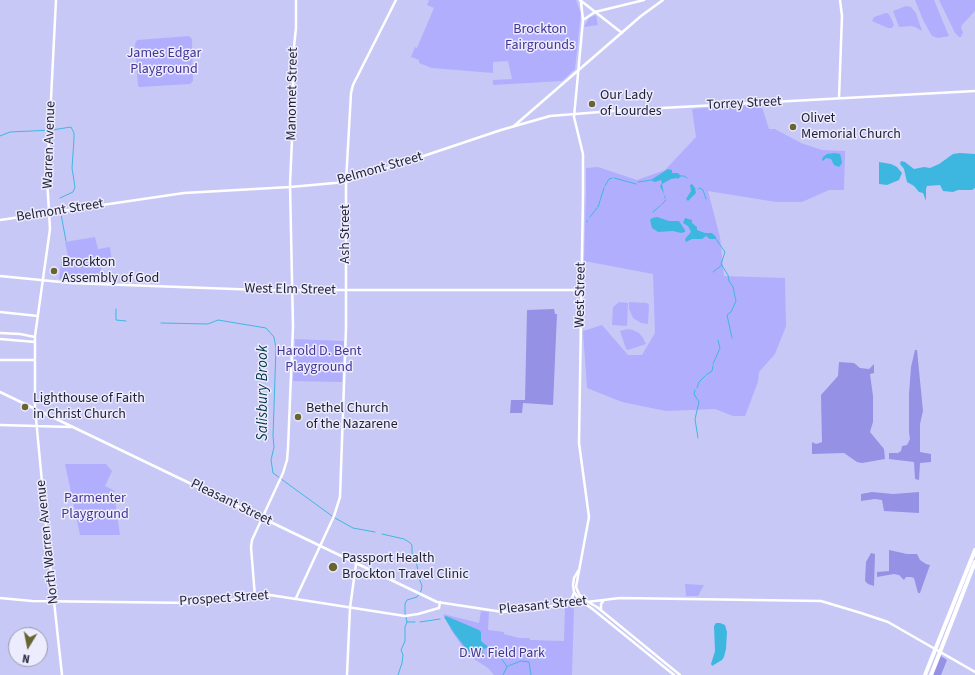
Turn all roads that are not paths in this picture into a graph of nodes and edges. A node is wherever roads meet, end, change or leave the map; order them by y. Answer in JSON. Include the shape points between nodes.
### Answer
{"nodes":[{"id":1,"x":56,"y":0,"type":"edge"},
{"id":2,"x":296,"y":0,"type":"edge"},
{"id":3,"x":396,"y":0,"type":"edge"},
{"id":4,"x":644,"y":0,"type":"edge"},
{"id":5,"x":662,"y":0,"type":"edge"},
{"id":6,"x":840,"y":0,"type":"edge"},
{"id":7,"x":581,"y":1,"type":"edge"},
{"id":8,"x":595,"y":12,"type":"junction"},
{"id":9,"x":583,"y":20,"type":"junction"},
{"id":10,"x":622,"y":33,"type":"junction"},
{"id":11,"x":578,"y":70,"type":"junction"},
{"id":12,"x":975,"y":91,"type":"edge"},
{"id":13,"x":838,"y":98,"type":"junction"},
{"id":14,"x":574,"y":114,"type":"junction"},
{"id":15,"x":514,"y":126,"type":"junction"},
{"id":16,"x":346,"y":182,"type":"junction"},
{"id":17,"x":290,"y":187,"type":"junction"},
{"id":18,"x":49,"y":213,"type":"junction"},
{"id":19,"x":0,"y":220,"type":"edge"},
{"id":20,"x":0,"y":276,"type":"edge"},
{"id":21,"x":43,"y":281,"type":"junction"},
{"id":22,"x":293,"y":290,"type":"junction"},
{"id":23,"x":581,"y":290,"type":"junction"},
{"id":24,"x":346,"y":291,"type":"junction"},
{"id":25,"x":0,"y":312,"type":"edge"},
{"id":26,"x":38,"y":316,"type":"junction"},
{"id":27,"x":0,"y":333,"type":"edge"},
{"id":28,"x":22,"y":334,"type":"junction"},
{"id":29,"x":35,"y":337,"type":"junction"},
{"id":30,"x":0,"y":339,"type":"edge"},
{"id":31,"x":21,"y":340,"type":"junction"},
{"id":32,"x":35,"y":342,"type":"junction"},
{"id":33,"x":0,"y":360,"type":"edge"},
{"id":34,"x":35,"y":360,"type":"junction"},
{"id":35,"x":0,"y":392,"type":"edge"},
{"id":36,"x":35,"y":408,"type":"junction"},
{"id":37,"x":0,"y":426,"type":"edge"},
{"id":38,"x":73,"y":426,"type":"junction"},
{"id":39,"x":37,"y":427,"type":"junction"},
{"id":40,"x":262,"y":518,"type":"junction"},
{"id":41,"x":320,"y":546,"type":"junction"},
{"id":42,"x":975,"y":550,"type":"edge"},
{"id":43,"x":975,"y":562,"type":"edge"},
{"id":44,"x":356,"y":564,"type":"junction"},
{"id":45,"x":579,"y":569,"type":"junction"},
{"id":46,"x":574,"y":592,"type":"junction"},
{"id":47,"x":255,"y":597,"type":"junction"},
{"id":48,"x":0,"y":598,"type":"edge"},
{"id":49,"x":296,"y":598,"type":"junction"},
{"id":50,"x":605,"y":599,"type":"junction"},
{"id":51,"x":587,"y":601,"type":"junction"},
{"id":52,"x":54,"y":602,"type":"junction"},
{"id":53,"x":440,"y":602,"type":"junction"},
{"id":54,"x":582,"y":602,"type":"junction"},
{"id":55,"x":566,"y":604,"type":"junction"},
{"id":56,"x":350,"y":608,"type":"junction"},
{"id":57,"x":601,"y":611,"type":"junction"},
{"id":58,"x":975,"y":672,"type":"edge"},
{"id":59,"x":62,"y":675,"type":"edge"},
{"id":60,"x":346,"y":675,"type":"edge"},
{"id":61,"x":674,"y":675,"type":"edge"},
{"id":62,"x":680,"y":675,"type":"edge"},
{"id":63,"x":925,"y":675,"type":"edge"},
{"id":64,"x":931,"y":675,"type":"edge"}],
"edges":[{"from":1,"to":18,"type":"street","name":"Warren Avenue","via":[[47,178]]},
{"from":2,"to":17,"type":"street","name":"Manomet Street"},
{"from":3,"to":16,"type":"street","name":"Ash Street","via":[[353,85]]},
{"from":4,"to":8,"type":"street"},
{"from":5,"to":10,"type":"street","name":"Belmont Street"},
{"from":6,"to":13,"type":"street","via":[[842,16]]},
{"from":7,"to":8,"type":"street"},
{"from":7,"to":9,"type":"street","name":"West Street"},
{"from":8,"to":9,"type":"street"},
{"from":8,"to":10,"type":"street"},
{"from":9,"to":11,"type":"street","name":"West Street"},
{"from":10,"to":11,"type":"street","name":"Belmont Street"},
{"from":11,"to":14,"type":"street","name":"West Street"},
{"from":11,"to":15,"type":"street","name":"Belmont Street"},
{"from":12,"to":13,"type":"street","name":"Torrey Street"},
{"from":13,"to":14,"type":"street","name":"Torrey Street"},
{"from":14,"to":15,"type":"street","name":"Torrey Street","via":[[543,117]]},
{"from":14,"to":23,"type":"street","name":"West Street","via":[[583,154]]},
{"from":15,"to":16,"type":"street","name":"Belmont Street"},
{"from":16,"to":17,"type":"street","name":"Belmont Street"},
{"from":16,"to":24,"type":"street","name":"Ash Street"},
{"from":17,"to":18,"type":"street","name":"Belmont Street","via":[[181,193]]},
{"from":17,"to":22,"type":"street","name":"Manomet Street"},
{"from":18,"to":19,"type":"street","name":"Belmont Street"},
{"from":18,"to":21,"type":"street","name":"Warren Avenue","via":[[50,229]]},
{"from":20,"to":21,"type":"street","name":"West Elm Street"},
{"from":21,"to":22,"type":"street","name":"West Elm Street"},
{"from":21,"to":26,"type":"street","name":"Warren Avenue"},
{"from":22,"to":24,"type":"street","name":"West Elm Street"},
{"from":22,"to":40,"type":"street","name":"Manomet Street","via":[[293,347],[287,460]]},
{"from":23,"to":24,"type":"street","name":"West Elm Street"},
{"from":23,"to":45,"type":"street","name":"West Street","via":[[579,442],[589,517]]},
{"from":24,"to":41,"type":"street","name":"Ash Street","via":[[340,500]]},
{"from":25,"to":26,"type":"street"},
{"from":26,"to":29,"type":"street","name":"Warren Avenue"},
{"from":27,"to":28,"type":"street"},
{"from":28,"to":29,"type":"street"},
{"from":28,"to":31,"type":"street"},
{"from":29,"to":32,"type":"street","name":"Warren Avenue"},
{"from":30,"to":31,"type":"street"},
{"from":31,"to":32,"type":"street"},
{"from":32,"to":34,"type":"street","name":"Warren Avenue"},
{"from":33,"to":34,"type":"street"},
{"from":34,"to":36,"type":"street","name":"Warren Avenue"},
{"from":35,"to":36,"type":"street","name":"Pleasant Street"},
{"from":36,"to":38,"type":"street","name":"Pleasant Street"},
{"from":36,"to":39,"type":"street","name":"North Warren Avenue"},
{"from":37,"to":39,"type":"street"},
{"from":38,"to":39,"type":"street"},
{"from":38,"to":40,"type":"street","name":"Pleasant Street"},
{"from":39,"to":52,"type":"street","name":"North Warren Avenue"},
{"from":40,"to":41,"type":"street","name":"Pleasant Street"},
{"from":40,"to":47,"type":"street","name":"Manomet Street","via":[[251,547]]},
{"from":41,"to":44,"type":"street","name":"Pleasant Street"},
{"from":41,"to":49,"type":"street","name":"Ash Street"},
{"from":42,"to":63,"type":"highway"},
{"from":43,"to":64,"type":"highway"},
{"from":44,"to":53,"type":"street","name":"Pleasant Street"},
{"from":44,"to":56,"type":"street"},
{"from":45,"to":46,"type":"street","name":"West Street","via":[[573,581]]},
{"from":45,"to":51,"type":"street","name":"West Street","via":[[577,589]]},
{"from":46,"to":54,"type":"street"},
{"from":46,"to":55,"type":"street"},
{"from":47,"to":49,"type":"street","name":"Prospect Street","via":[[270,595]]},
{"from":47,"to":52,"type":"street","name":"Prospect Street","via":[[195,603]]},
{"from":48,"to":52,"type":"street","name":"Prospect Street"},
{"from":49,"to":56,"type":"street","name":"Prospect Street"},
{"from":50,"to":51,"type":"street","name":"Pleasant Street"},
{"from":50,"to":57,"type":"street","via":[[601,604]]},
{"from":50,"to":58,"type":"street","name":"Pleasant Street","via":[[821,601],[888,622]]},
{"from":51,"to":54,"type":"street","name":"Pleasant Street"},
{"from":51,"to":57,"type":"street"},
{"from":52,"to":59,"type":"street","name":"North Warren Avenue"},
{"from":53,"to":55,"type":"street","name":"Pleasant Street","via":[[503,612]]},
{"from":53,"to":56,"type":"street","name":"Prospect Street","via":[[439,608],[405,616]]},
{"from":54,"to":55,"type":"street","name":"Pleasant Street"},
{"from":54,"to":61,"type":"street"},
{"from":56,"to":60,"type":"street"},
{"from":57,"to":62,"type":"street"}]}
